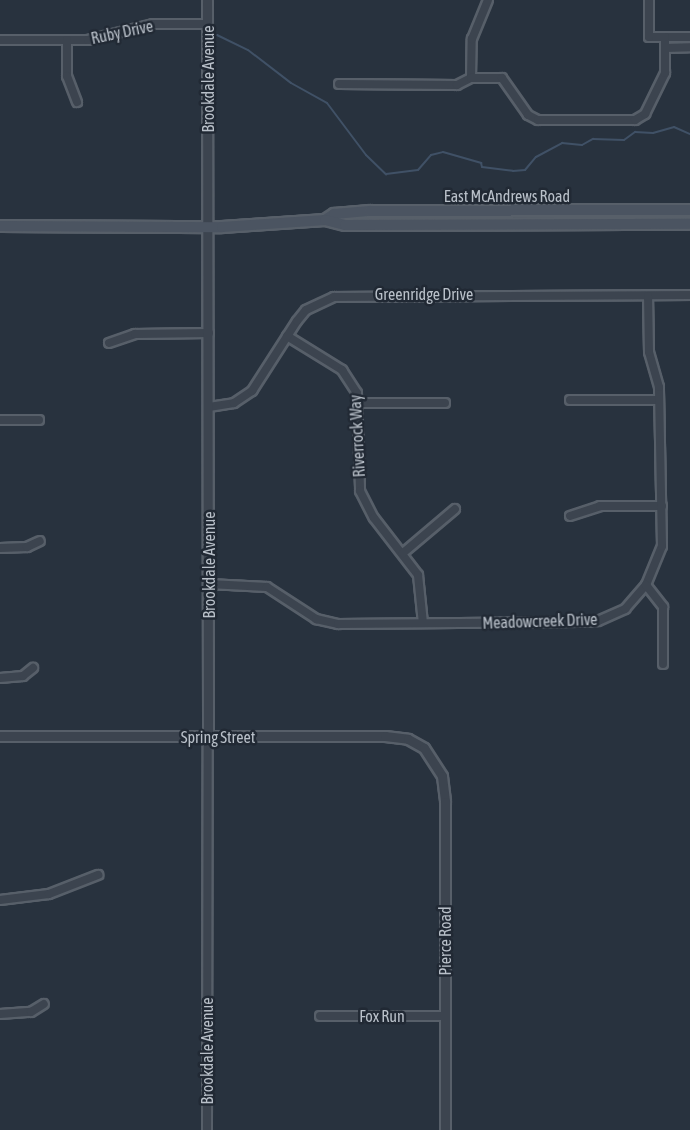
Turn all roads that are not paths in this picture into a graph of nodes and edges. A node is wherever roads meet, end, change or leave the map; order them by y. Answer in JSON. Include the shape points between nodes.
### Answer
{"nodes":[{"id":1,"x":207,"y":0,"type":"edge"},
{"id":2,"x":488,"y":0,"type":"edge"},
{"id":3,"x":649,"y":0,"type":"edge"},
{"id":4,"x":207,"y":24,"type":"junction"},
{"id":5,"x":665,"y":37,"type":"junction"},
{"id":6,"x":690,"y":37,"type":"edge"},
{"id":7,"x":0,"y":40,"type":"edge"},
{"id":8,"x":67,"y":40,"type":"junction"},
{"id":9,"x":690,"y":47,"type":"edge"},
{"id":10,"x":665,"y":48,"type":"junction"},
{"id":11,"x":471,"y":78,"type":"junction"},
{"id":12,"x":339,"y":84,"type":"dead end"},
{"id":13,"x":77,"y":102,"type":"dead end"},
{"id":14,"x":690,"y":210,"type":"edge"},
{"id":15,"x":325,"y":220,"type":"junction"},
{"id":16,"x":690,"y":224,"type":"edge"},
{"id":17,"x":0,"y":226,"type":"edge"},
{"id":18,"x":208,"y":227,"type":"junction"},
{"id":19,"x":690,"y":295,"type":"edge"},
{"id":20,"x":648,"y":296,"type":"junction"},
{"id":21,"x":209,"y":333,"type":"junction"},
{"id":22,"x":287,"y":336,"type":"junction"},
{"id":23,"x":109,"y":343,"type":"dead end"},
{"id":24,"x":570,"y":400,"type":"dead end"},
{"id":25,"x":659,"y":400,"type":"junction"},
{"id":26,"x":358,"y":403,"type":"junction"},
{"id":27,"x":445,"y":404,"type":"dead end"},
{"id":28,"x":209,"y":407,"type":"junction"},
{"id":29,"x":0,"y":420,"type":"edge"},
{"id":30,"x":39,"y":420,"type":"dead end"},
{"id":31,"x":662,"y":506,"type":"junction"},
{"id":32,"x":455,"y":509,"type":"dead end"},
{"id":33,"x":570,"y":516,"type":"dead end"},
{"id":34,"x":39,"y":542,"type":"dead end"},
{"id":35,"x":0,"y":548,"type":"edge"},
{"id":36,"x":403,"y":553,"type":"junction"},
{"id":37,"x":209,"y":584,"type":"junction"},
{"id":38,"x":646,"y":585,"type":"junction"},
{"id":39,"x":423,"y":623,"type":"junction"},
{"id":40,"x":663,"y":664,"type":"dead end"},
{"id":41,"x":33,"y":669,"type":"dead end"},
{"id":42,"x":0,"y":678,"type":"edge"},
{"id":43,"x":0,"y":736,"type":"edge"},
{"id":44,"x":208,"y":737,"type":"junction"},
{"id":45,"x":431,"y":755,"type":"joint"},
{"id":46,"x":98,"y":875,"type":"dead end"},
{"id":47,"x":0,"y":900,"type":"edge"},
{"id":48,"x":44,"y":1004,"type":"dead end"},
{"id":49,"x":0,"y":1014,"type":"edge"},
{"id":50,"x":320,"y":1016,"type":"dead end"},
{"id":51,"x":445,"y":1016,"type":"junction"},
{"id":52,"x":207,"y":1130,"type":"edge"},
{"id":53,"x":445,"y":1130,"type":"edge"}],
"edges":[{"from":1,"to":4,"type":"street","name":"Brookdale Avenue"},
{"from":2,"to":11,"type":"street","via":[[472,39]]},
{"from":3,"to":5,"type":"street","via":[[649,37]]},
{"from":4,"to":8,"type":"street","name":"Ruby Drive","via":[[153,24],[103,39]]},
{"from":4,"to":18,"type":"street","name":"Brookdale Avenue"},
{"from":5,"to":6,"type":"street"},
{"from":5,"to":10,"type":"street"},
{"from":7,"to":8,"type":"street","name":"Ruby Drive"},
{"from":8,"to":13,"type":"street","via":[[68,76]]},
{"from":9,"to":10,"type":"street"},
{"from":10,"to":11,"type":"street","via":[[665,73],[645,114],[635,120],[538,120],[528,114],[507,81]]},
{"from":11,"to":12,"type":"street","via":[[457,85]]},
{"from":14,"to":15,"type":"main road","name":"East McAndrews Road","via":[[370,212],[334,213]]},
{"from":15,"to":16,"type":"main road","name":"East McAndrews Road","via":[[345,225]]},
{"from":15,"to":18,"type":"main road","name":"East McAndrews Road"},
{"from":17,"to":18,"type":"main road","name":"East McAndrews Road"},
{"from":18,"to":21,"type":"street","name":"Brookdale Avenue"},
{"from":19,"to":20,"type":"street","name":"Greenridge Drive"},
{"from":20,"to":22,"type":"street","name":"Greenridge Drive","via":[[349,294],[320,301],[306,310]]},
{"from":20,"to":25,"type":"street","name":"Meadowcreek Drive","via":[[649,352]]},
{"from":21,"to":23,"type":"street","via":[[135,334]]},
{"from":21,"to":28,"type":"street","name":"Brookdale Avenue"},
{"from":22,"to":26,"type":"street","name":"Riverrock Way","via":[[342,370]]},
{"from":22,"to":28,"type":"street","name":"Greenridge Drive","via":[[252,391],[234,403]]},
{"from":24,"to":25,"type":"street"},
{"from":25,"to":31,"type":"street","name":"Meadowcreek Drive"},
{"from":26,"to":27,"type":"street"},
{"from":26,"to":36,"type":"street","name":"Riverrock Way","via":[[360,491],[374,518]]},
{"from":28,"to":37,"type":"street","name":"Brookdale Avenue"},
{"from":29,"to":30,"type":"street"},
{"from":31,"to":33,"type":"street","via":[[600,506]]},
{"from":31,"to":38,"type":"street","name":"Meadowcreek Drive","via":[[660,556]]},
{"from":32,"to":36,"type":"street"},
{"from":34,"to":35,"type":"street","via":[[27,547]]},
{"from":36,"to":39,"type":"street","name":"Riverrock Way","via":[[422,586]]},
{"from":37,"to":39,"type":"street","name":"Meadowcreek Drive","via":[[267,586],[328,623]]},
{"from":37,"to":44,"type":"street","name":"Brookdale Avenue"},
{"from":38,"to":39,"type":"street","name":"Meadowcreek Drive","via":[[625,609],[598,621]]},
{"from":38,"to":40,"type":"street","via":[[663,607]]},
{"from":41,"to":42,"type":"street","via":[[24,676]]},
{"from":43,"to":44,"type":"street","name":"Spring Street"},
{"from":44,"to":45,"type":"street","name":"Spring Street","via":[[397,737],[416,743]]},
{"from":44,"to":52,"type":"street","name":"Brookdale Avenue"},
{"from":45,"to":51,"type":"street","name":"Pierce Road","via":[[442,776],[445,802]]},
{"from":46,"to":47,"type":"street","via":[[49,894]]},
{"from":48,"to":49,"type":"street","via":[[31,1012]]},
{"from":50,"to":51,"type":"street","name":"Fox Run"},
{"from":51,"to":53,"type":"street","name":"Pierce Road"}]}
